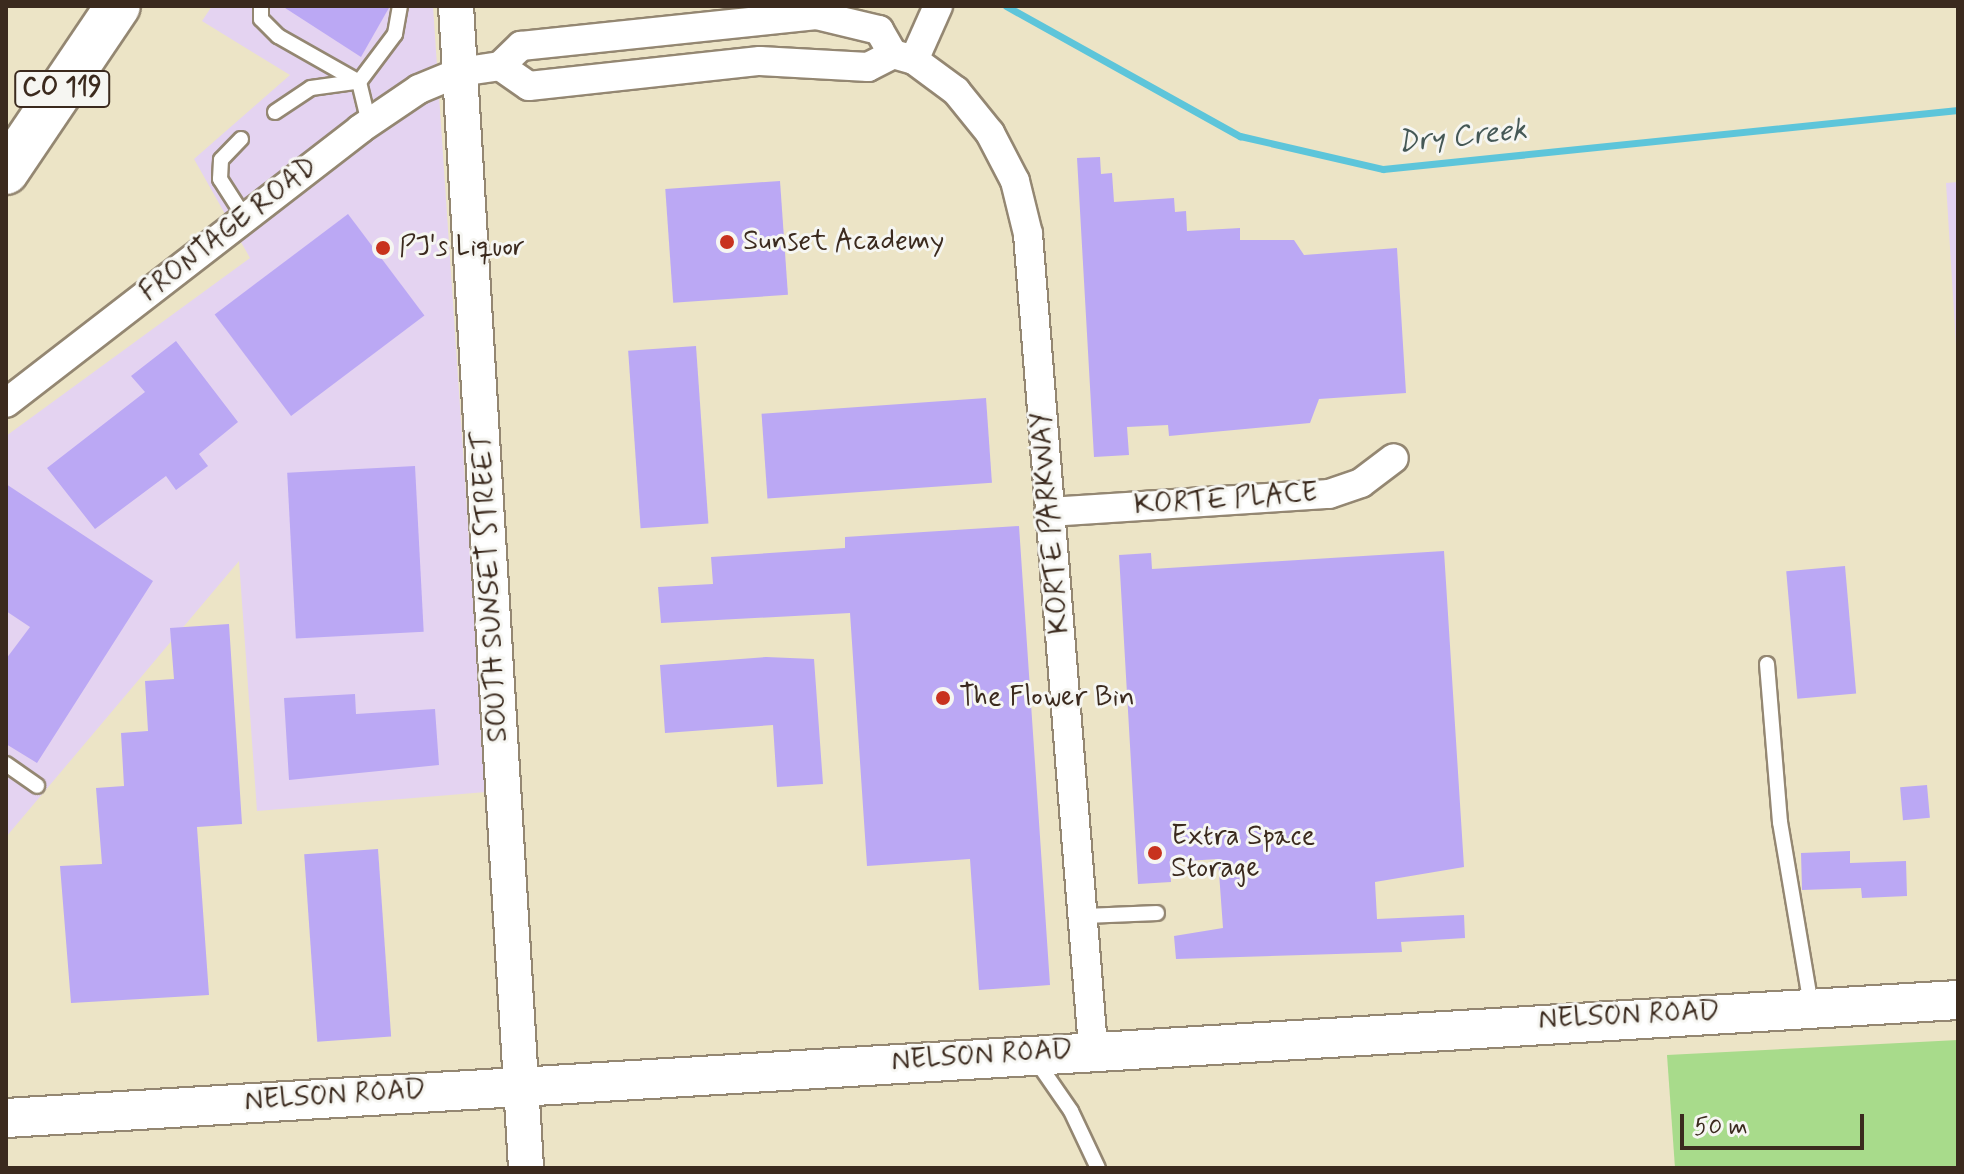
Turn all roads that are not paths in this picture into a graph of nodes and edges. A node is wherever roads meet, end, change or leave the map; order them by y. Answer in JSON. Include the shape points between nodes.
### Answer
{"nodes":[{"id":1,"x":118,"y":6,"type":"edge"},
{"id":2,"x":261,"y":6,"type":"edge"},
{"id":3,"x":400,"y":6,"type":"edge"},
{"id":4,"x":456,"y":6,"type":"edge"},
{"id":5,"x":938,"y":6,"type":"edge"},
{"id":6,"x":904,"y":57,"type":"junction"},
{"id":7,"x":500,"y":66,"type":"junction"},
{"id":8,"x":460,"y":72,"type":"junction"},
{"id":9,"x":359,"y":82,"type":"junction"},
{"id":10,"x":275,"y":112,"type":"dead end"},
{"id":11,"x":369,"y":123,"type":"junction"},
{"id":12,"x":241,"y":139,"type":"dead end"},
{"id":13,"x":6,"y":172,"type":"edge"},
{"id":14,"x":245,"y":218,"type":"junction"},
{"id":15,"x":6,"y":403,"type":"edge"},
{"id":16,"x":1394,"y":458,"type":"dead end"},
{"id":17,"x":1049,"y":512,"type":"junction"},
{"id":18,"x":1767,"y":664,"type":"dead end"},
{"id":19,"x":6,"y":764,"type":"edge"},
{"id":20,"x":37,"y":786,"type":"dead end"},
{"id":21,"x":1157,"y":913,"type":"dead end"},
{"id":22,"x":1086,"y":916,"type":"junction"},
{"id":23,"x":1958,"y":1000,"type":"edge"},
{"id":24,"x":1811,"y":1006,"type":"junction"},
{"id":25,"x":1093,"y":1048,"type":"junction"},
{"id":26,"x":1030,"y":1052,"type":"junction"},
{"id":27,"x":521,"y":1084,"type":"junction"},
{"id":28,"x":6,"y":1118,"type":"edge"},
{"id":29,"x":526,"y":1168,"type":"edge"},
{"id":30,"x":1098,"y":1168,"type":"edge"}],
"edges":[{"from":1,"to":13,"type":"highway","number":"CO 119"},
{"from":2,"to":9,"type":"lane","via":[[261,19],[278,36]]},
{"from":3,"to":9,"type":"lane","via":[[395,34]]},
{"from":4,"to":8,"type":"street","name":"SOUTH SUNSET STREET"},
{"from":5,"to":6,"type":"street"},
{"from":6,"to":7,"type":"street","via":[[868,67],[760,61],[529,86]]},
{"from":6,"to":7,"type":"street","name":"KORTE PARKWAY","via":[[879,30],[816,15],[556,39],[521,46]]},
{"from":6,"to":17,"type":"street","name":"KORTE PARKWAY","via":[[956,91],[990,133],[1015,181],[1028,234]]},
{"from":7,"to":8,"type":"street","name":"KORTE PARKWAY"},
{"from":8,"to":11,"type":"street","name":"FRONTAGE ROAD"},
{"from":8,"to":27,"type":"street","name":"SOUTH SUNSET STREET"},
{"from":9,"to":10,"type":"lane","via":[[311,88]]},
{"from":9,"to":11,"type":"lane"},
{"from":11,"to":14,"type":"street","name":"FRONTAGE ROAD"},
{"from":12,"to":14,"type":"lane","via":[[221,160],[220,179]]},
{"from":14,"to":15,"type":"street","name":"FRONTAGE ROAD"},
{"from":16,"to":17,"type":"street","name":"KORTE PLACE","via":[[1361,483],[1329,494]]},
{"from":17,"to":22,"type":"street","name":"KORTE PARKWAY"},
{"from":18,"to":24,"type":"lane","via":[[1780,822]]},
{"from":19,"to":20,"type":"lane"},
{"from":21,"to":22,"type":"lane"},
{"from":22,"to":25,"type":"street","name":"KORTE PARKWAY"},
{"from":23,"to":24,"type":"main road","name":"NELSON ROAD"},
{"from":24,"to":25,"type":"main road","name":"NELSON ROAD"},
{"from":25,"to":26,"type":"main road","name":"NELSON ROAD"},
{"from":26,"to":27,"type":"main road","name":"NELSON ROAD"},
{"from":26,"to":30,"type":"lane","via":[[1071,1111]]},
{"from":27,"to":28,"type":"main road","name":"NELSON ROAD"},
{"from":27,"to":29,"type":"street","name":"SOUTH SUNSET STREET"}]}
